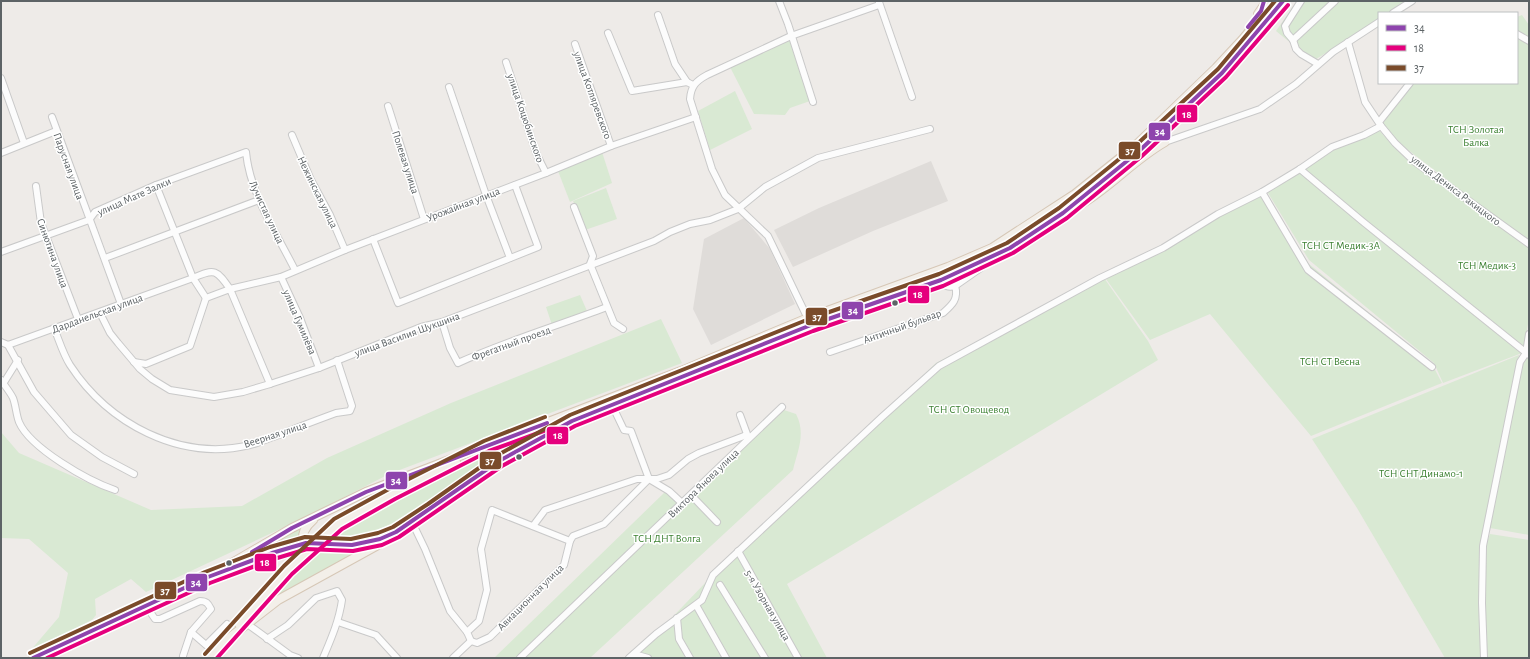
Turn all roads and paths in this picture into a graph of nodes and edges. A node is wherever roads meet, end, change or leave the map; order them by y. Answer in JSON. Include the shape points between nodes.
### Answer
{"nodes":[{"id":1,"x":779,"y":1,"type":"edge"},
{"id":2,"x":1266,"y":1,"type":"edge"},
{"id":3,"x":1274,"y":1,"type":"edge"},
{"id":4,"x":1284,"y":1,"type":"edge"},
{"id":5,"x":1301,"y":1,"type":"edge"},
{"id":6,"x":1335,"y":1,"type":"edge"},
{"id":7,"x":1412,"y":1,"type":"edge"},
{"id":8,"x":879,"y":3,"type":"edge"},
{"id":9,"x":1396,"y":12,"type":"edge"},
{"id":10,"x":658,"y":15,"type":"dead end"},
{"id":11,"x":1378,"y":23,"type":"edge"},
{"id":12,"x":608,"y":33,"type":"dead end"},
{"id":13,"x":1518,"y":34,"type":"edge"},
{"id":14,"x":791,"y":36,"type":"junction"},
{"id":15,"x":1292,"y":40,"type":"junction"},
{"id":16,"x":1529,"y":40,"type":"edge"},
{"id":17,"x":1348,"y":42,"type":"junction"},
{"id":18,"x":574,"y":44,"type":"dead end"},
{"id":19,"x":1227,"y":57,"type":"junction"},
{"id":20,"x":506,"y":62,"type":"dead end"},
{"id":21,"x":1318,"y":64,"type":"junction"},
{"id":22,"x":1,"y":78,"type":"edge"},
{"id":23,"x":687,"y":82,"type":"junction"},
{"id":24,"x":1409,"y":84,"type":"edge"},
{"id":25,"x":693,"y":85,"type":"junction"},
{"id":26,"x":449,"y":87,"type":"dead end"},
{"id":27,"x":912,"y":97,"type":"dead end"},
{"id":28,"x":813,"y":102,"type":"dead end"},
{"id":29,"x":388,"y":106,"type":"dead end"},
{"id":30,"x":52,"y":117,"type":"dead end"},
{"id":31,"x":696,"y":117,"type":"junction"},
{"id":32,"x":1380,"y":124,"type":"junction"},
{"id":33,"x":1168,"y":125,"type":"junction"},
{"id":34,"x":930,"y":129,"type":"dead end"},
{"id":35,"x":56,"y":131,"type":"junction"},
{"id":36,"x":292,"y":135,"type":"dead end"},
{"id":37,"x":1165,"y":142,"type":"junction"},
{"id":38,"x":24,"y":143,"type":"junction"},
{"id":39,"x":612,"y":146,"type":"junction"},
{"id":40,"x":246,"y":152,"type":"joint"},
{"id":41,"x":1,"y":153,"type":"edge"},
{"id":42,"x":1300,"y":169,"type":"junction"},
{"id":43,"x":546,"y":173,"type":"junction"},
{"id":44,"x":156,"y":185,"type":"junction"},
{"id":45,"x":515,"y":185,"type":"junction"},
{"id":46,"x":36,"y":186,"type":"dead end"},
{"id":47,"x":1262,"y":192,"type":"junction"},
{"id":48,"x":486,"y":195,"type":"junction"},
{"id":49,"x":259,"y":200,"type":"junction"},
{"id":50,"x":574,"y":207,"type":"dead end"},
{"id":51,"x":738,"y":209,"type":"junction"},
{"id":52,"x":1063,"y":213,"type":"junction"},
{"id":53,"x":424,"y":219,"type":"junction"},
{"id":54,"x":89,"y":220,"type":"junction"},
{"id":55,"x":175,"y":232,"type":"junction"},
{"id":56,"x":46,"y":237,"type":"junction"},
{"id":57,"x":373,"y":239,"type":"junction"},
{"id":58,"x":1529,"y":244,"type":"edge"},
{"id":59,"x":346,"y":250,"type":"junction"},
{"id":60,"x":1,"y":252,"type":"edge"},
{"id":61,"x":1001,"y":253,"type":"junction"},
{"id":62,"x":105,"y":258,"type":"junction"},
{"id":63,"x":510,"y":258,"type":"junction"},
{"id":64,"x":590,"y":264,"type":"junction"},
{"id":65,"x":948,"y":267,"type":"junction"},
{"id":66,"x":295,"y":270,"type":"junction"},
{"id":67,"x":281,"y":277,"type":"junction"},
{"id":68,"x":193,"y":278,"type":"junction"},
{"id":69,"x":941,"y":280,"type":"junction"},
{"id":70,"x":955,"y":286,"type":"junction"},
{"id":71,"x":230,"y":289,"type":"junction"},
{"id":72,"x":206,"y":298,"type":"junction"},
{"id":73,"x":121,"y":304,"type":"junction"},
{"id":74,"x":607,"y":307,"type":"junction"},
{"id":75,"x":100,"y":313,"type":"junction"},
{"id":76,"x":78,"y":319,"type":"junction"},
{"id":77,"x":442,"y":322,"type":"junction"},
{"id":78,"x":809,"y":322,"type":"junction"},
{"id":79,"x":54,"y":328,"type":"junction"},
{"id":80,"x":623,"y":329,"type":"dead end"},
{"id":81,"x":1529,"y":334,"type":"edge"},
{"id":82,"x":1,"y":342,"type":"edge"},
{"id":83,"x":8,"y":344,"type":"junction"},
{"id":84,"x":830,"y":352,"type":"dead end"},
{"id":85,"x":1527,"y":354,"type":"edge"},
{"id":86,"x":18,"y":360,"type":"junction"},
{"id":87,"x":337,"y":360,"type":"junction"},
{"id":88,"x":134,"y":362,"type":"junction"},
{"id":89,"x":1432,"y":367,"type":"dead end"},
{"id":90,"x":319,"y":368,"type":"junction"},
{"id":91,"x":2,"y":382,"type":"edge"},
{"id":92,"x":270,"y":384,"type":"junction"},
{"id":93,"x":612,"y":405,"type":"junction"},
{"id":94,"x":782,"y":407,"type":"dead end"},
{"id":95,"x":740,"y":415,"type":"dead end"},
{"id":96,"x":487,"y":446,"type":"junction"},
{"id":97,"x":134,"y":474,"type":"dead end"},
{"id":98,"x":649,"y":479,"type":"junction"},
{"id":99,"x":115,"y":490,"type":"dead end"},
{"id":100,"x":691,"y":495,"type":"junction"},
{"id":101,"x":682,"y":504,"type":"junction"},
{"id":102,"x":320,"y":515,"type":"junction"},
{"id":103,"x":412,"y":522,"type":"junction"},
{"id":104,"x":717,"y":522,"type":"dead end"},
{"id":105,"x":533,"y":526,"type":"junction"},
{"id":106,"x":396,"y":532,"type":"junction"},
{"id":107,"x":570,"y":540,"type":"junction"},
{"id":108,"x":306,"y":543,"type":"junction"},
{"id":109,"x":738,"y":551,"type":"junction"},
{"id":110,"x":208,"y":577,"type":"junction"},
{"id":111,"x":720,"y":585,"type":"dead end"},
{"id":112,"x":696,"y":605,"type":"junction"},
{"id":113,"x":146,"y":606,"type":"junction"},
{"id":114,"x":678,"y":618,"type":"junction"},
{"id":115,"x":338,"y":622,"type":"junction"},
{"id":116,"x":246,"y":623,"type":"junction"},
{"id":117,"x":227,"y":624,"type":"dead end"},
{"id":118,"x":191,"y":632,"type":"junction"},
{"id":119,"x":467,"y":632,"type":"junction"},
{"id":120,"x":267,"y":639,"type":"junction"},
{"id":121,"x":470,"y":641,"type":"junction"},
{"id":122,"x":224,"y":642,"type":"junction"},
{"id":123,"x":183,"y":656,"type":"dead end"},
{"id":124,"x":631,"y":656,"type":"edge"},
{"id":125,"x":33,"y":658,"type":"edge"},
{"id":126,"x":209,"y":658,"type":"edge"},
{"id":127,"x":298,"y":658,"type":"edge"},
{"id":128,"x":323,"y":658,"type":"edge"},
{"id":129,"x":397,"y":658,"type":"edge"},
{"id":130,"x":453,"y":658,"type":"edge"},
{"id":131,"x":520,"y":658,"type":"edge"},
{"id":132,"x":648,"y":658,"type":"edge"},
{"id":133,"x":690,"y":658,"type":"edge"},
{"id":134,"x":726,"y":658,"type":"edge"},
{"id":135,"x":765,"y":658,"type":"edge"},
{"id":136,"x":798,"y":658,"type":"edge"},
{"id":137,"x":1484,"y":658,"type":"edge"}],
"edges":[{"from":1,"to":14,"type":"street"},
{"from":2,"to":19,"type":"main road"},
{"from":3,"to":19,"type":"main road"},
{"from":4,"to":33,"type":"main road","via":[[1222,73]]},
{"from":5,"to":15,"type":"street","via":[[1285,26]]},
{"from":6,"to":15,"type":"street"},
{"from":7,"to":9,"type":"street"},
{"from":8,"to":14,"type":"street"},
{"from":8,"to":27,"type":"street"},
{"from":10,"to":23,"type":"street","via":[[675,64]]},
{"from":11,"to":17,"type":"street"},
{"from":12,"to":23,"type":"street","via":[[632,91]]},
{"from":13,"to":16,"type":"street"},
{"from":14,"to":25,"type":"street","via":[[707,75]]},
{"from":14,"to":28,"type":"street"},
{"from":15,"to":21,"type":"street","via":[[1301,54]]},
{"from":17,"to":21,"type":"street"},
{"from":17,"to":32,"type":"street","name":"улица Дениса Ракицкого","via":[[1365,102]]},
{"from":18,"to":39,"type":"street","name":"улица Котляревского"},
{"from":19,"to":65,"type":"main road","via":[[1135,146],[1075,194],[992,248]]},
{"from":20,"to":43,"type":"street","name":"улица Коцюбинского"},
{"from":21,"to":37,"type":"street","via":[[1260,109]]},
{"from":22,"to":38,"type":"street"},
{"from":23,"to":25,"type":"street"},
{"from":24,"to":32,"type":"street"},
{"from":25,"to":31,"type":"street","via":[[690,99]]},
{"from":26,"to":48,"type":"street"},
{"from":29,"to":53,"type":"street","name":"Полевая улица"},
{"from":30,"to":35,"type":"street","name":"Парусная улица"},
{"from":31,"to":39,"type":"street","name":"Урожайная улица"},
{"from":31,"to":51,"type":"street","via":[[712,169],[725,195]]},
{"from":32,"to":42,"type":"street","via":[[1364,135],[1332,147]]},
{"from":32,"to":58,"type":"street","name":"улица Дениса Ракицкого","via":[[1415,162]]},
{"from":33,"to":37,"type":"street","via":[[1164,135]]},
{"from":33,"to":52,"type":"main road"},
{"from":34,"to":51,"type":"street","name":"улица Василия Шукшина","via":[[818,158],[766,187]]},
{"from":35,"to":38,"type":"street"},
{"from":35,"to":54,"type":"street","name":"Парусная улица"},
{"from":36,"to":59,"type":"street","name":"Нежинская улица","via":[[310,180]]},
{"from":37,"to":52,"type":"main road","via":[[1092,198]]},
{"from":38,"to":41,"type":"street"},
{"from":39,"to":43,"type":"street","name":"Урожайная улица"},
{"from":40,"to":44,"type":"street","name":"улица Мате Залки"},
{"from":40,"to":49,"type":"street","name":"Лучистая улица","via":[[248,170]]},
{"from":42,"to":47,"type":"street"},
{"from":42,"to":85,"type":"street"},
{"from":43,"to":45,"type":"street","name":"Урожайная улица"},
{"from":44,"to":54,"type":"street","name":"улица Мате Залки","via":[[95,212]]},
{"from":44,"to":55,"type":"street"},
{"from":45,"to":48,"type":"street","name":"Урожайная улица"},
{"from":45,"to":63,"type":"street","via":[[538,247]]},
{"from":46,"to":56,"type":"street","name":"Синютина улица","via":[[39,214]]},
{"from":47,"to":89,"type":"street","via":[[1308,270]]},
{"from":47,"to":109,"type":"street","via":[[1218,214],[1161,249],[1100,278],[939,366]]},
{"from":48,"to":53,"type":"street","name":"Урожайная улица"},
{"from":48,"to":63,"type":"street"},
{"from":49,"to":55,"type":"street"},
{"from":49,"to":66,"type":"street","name":"Лучистая улица"},
{"from":50,"to":64,"type":"street","via":[[594,256]]},
{"from":51,"to":64,"type":"street","name":"улица Василия Шукшина"},
{"from":51,"to":78,"type":"street","via":[[768,236]]},
{"from":52,"to":61,"type":"main road"},
{"from":53,"to":57,"type":"street","name":"Урожайная улица"},
{"from":54,"to":56,"type":"street","name":"улица Мате Залки"},
{"from":54,"to":62,"type":"street","name":"Парусная улица"},
{"from":55,"to":62,"type":"street"},
{"from":55,"to":68,"type":"street"},
{"from":56,"to":60,"type":"street","name":"улица Мате Залки"},
{"from":56,"to":76,"type":"street","name":"Синютина улица"},
{"from":57,"to":59,"type":"street","name":"Урожайная улица"},
{"from":57,"to":63,"type":"street","via":[[398,303]]},
{"from":59,"to":66,"type":"street","name":"Урожайная улица"},
{"from":61,"to":69,"type":"main road"},
{"from":61,"to":70,"type":"street"},
{"from":62,"to":73,"type":"street","name":"Парусная улица"},
{"from":64,"to":74,"type":"street"},
{"from":64,"to":77,"type":"street","name":"улица Василия Шукшина"},
{"from":65,"to":69,"type":"main road","via":[[941,275]]},
{"from":65,"to":78,"type":"main road"},
{"from":66,"to":67,"type":"street","name":"Урожайная улица"},
{"from":67,"to":71,"type":"street","name":"Урожайная улица"},
{"from":67,"to":90,"type":"street","name":"улица Гумилёва"},
{"from":68,"to":71,"type":"street","name":"Дарданельская улица","via":[[212,271],[221,276]]},
{"from":68,"to":72,"type":"street"},
{"from":68,"to":73,"type":"street","name":"Дарданельская улица"},
{"from":69,"to":70,"type":"street","via":[[948,286]]},
{"from":69,"to":78,"type":"main road"},
{"from":70,"to":84,"type":"street","name":"Античный бульвар","via":[[957,293],[953,304],[942,313]]},
{"from":71,"to":72,"type":"street","name":"Урожайная улица"},
{"from":71,"to":92,"type":"street"},
{"from":72,"to":88,"type":"street","via":[[190,346],[146,364]]},
{"from":73,"to":75,"type":"street","name":"Дарданельская улица"},
{"from":74,"to":77,"type":"street","name":"Фрегатный проезд","via":[[514,340],[458,364]]},
{"from":74,"to":80,"type":"street","via":[[614,322]]},
{"from":75,"to":76,"type":"street","name":"Дарданельская улица"},
{"from":75,"to":88,"type":"street","name":"улица Василия Шукшина","via":[[110,332]]},
{"from":76,"to":79,"type":"street","name":"Дарданельская улица"},
{"from":77,"to":87,"type":"street","name":"улица Василия Шукшина","via":[[422,327]]},
{"from":78,"to":93,"type":"main road"},
{"from":78,"to":96,"type":"main road"},
{"from":79,"to":83,"type":"street","name":"Дарданельская улица"},
{"from":79,"to":87,"type":"street","name":"Веерная улица","via":[[69,364],[92,393],[110,410],[141,431],[169,442],[220,449],[250,445],[336,413],[350,411],[352,406]]},
{"from":81,"to":85,"type":"street"},
{"from":82,"to":83,"type":"street"},
{"from":83,"to":86,"type":"street"},
{"from":85,"to":137,"type":"street","via":[[1520,362],[1483,546]]},
{"from":86,"to":91,"type":"street"},
{"from":86,"to":97,"type":"street","via":[[34,392],[71,435],[102,457]]},
{"from":87,"to":90,"type":"street","name":"улица Василия Шукшина"},
{"from":88,"to":92,"type":"street","name":"улица Василия Шукшина","via":[[170,390],[190,394],[214,397]]},
{"from":90,"to":92,"type":"street","name":"улица Василия Шукшина"},
{"from":91,"to":99,"type":"street","via":[[12,397],[20,422],[36,445],[68,466]]},
{"from":93,"to":98,"type":"street","via":[[624,430],[631,431]]},
{"from":93,"to":103,"type":"main road","via":[[572,421],[499,461]]},
{"from":94,"to":100,"type":"street","name":"Виктора Янова улица"},
{"from":95,"to":98,"type":"street","via":[[747,434],[699,453],[669,475]]},
{"from":96,"to":102,"type":"main road","via":[[386,484]]},
{"from":96,"to":122,"type":"main road","bridge":true,"via":[[338,524],[288,570]]},
{"from":98,"to":101,"type":"street","via":[[669,491]]},
{"from":98,"to":105,"type":"street","via":[[637,479],[545,510]]},
{"from":98,"to":107,"type":"street","via":[[609,521],[573,536]]},
{"from":100,"to":101,"type":"street","name":"Виктора Янова улица"},
{"from":100,"to":104,"type":"street"},
{"from":101,"to":131,"type":"street","name":"Виктора Янова улица"},
{"from":102,"to":108,"type":"main road","via":[[306,527],[303,539]]},
{"from":102,"to":110,"type":"main road","via":[[292,528]]},
{"from":103,"to":106,"type":"main road"},
{"from":103,"to":119,"type":"street","via":[[450,611]]},
{"from":105,"to":107,"type":"street"},
{"from":105,"to":119,"type":"street","via":[[492,510],[481,549],[487,590],[479,621]]},
{"from":106,"to":108,"type":"main road","via":[[352,546]]},
{"from":106,"to":116,"type":"main road","via":[[293,591]]},
{"from":107,"to":121,"type":"street","name":"Авиационная улица","via":[[564,565],[490,637],[477,643]]},
{"from":108,"to":110,"type":"main road"},
{"from":109,"to":112,"type":"street","via":[[713,574],[702,600]]},
{"from":109,"to":136,"type":"street","name":"5-я Узорная улица"},
{"from":110,"to":113,"type":"main road"},
{"from":111,"to":135,"type":"street"},
{"from":112,"to":114,"type":"street"},
{"from":112,"to":134,"type":"street"},
{"from":113,"to":118,"type":"street","via":[[155,619],[160,619],[205,601],[211,609]]},
{"from":113,"to":125,"type":"main road"},
{"from":114,"to":124,"type":"street"},
{"from":114,"to":133,"type":"street","via":[[679,639]]},
{"from":115,"to":120,"type":"street","via":[[342,600],[337,591],[316,598],[288,625]]},
{"from":115,"to":128,"type":"street"},
{"from":115,"to":129,"type":"street","via":[[376,635]]},
{"from":116,"to":120,"type":"street"},
{"from":116,"to":122,"type":"main road"},
{"from":117,"to":118,"type":"street","via":[[206,645]]},
{"from":118,"to":123,"type":"street"},
{"from":119,"to":121,"type":"street"},
{"from":120,"to":127,"type":"street"},
{"from":121,"to":130,"type":"street"},
{"from":122,"to":126,"type":"main road"},
{"from":124,"to":132,"type":"street"}]}
